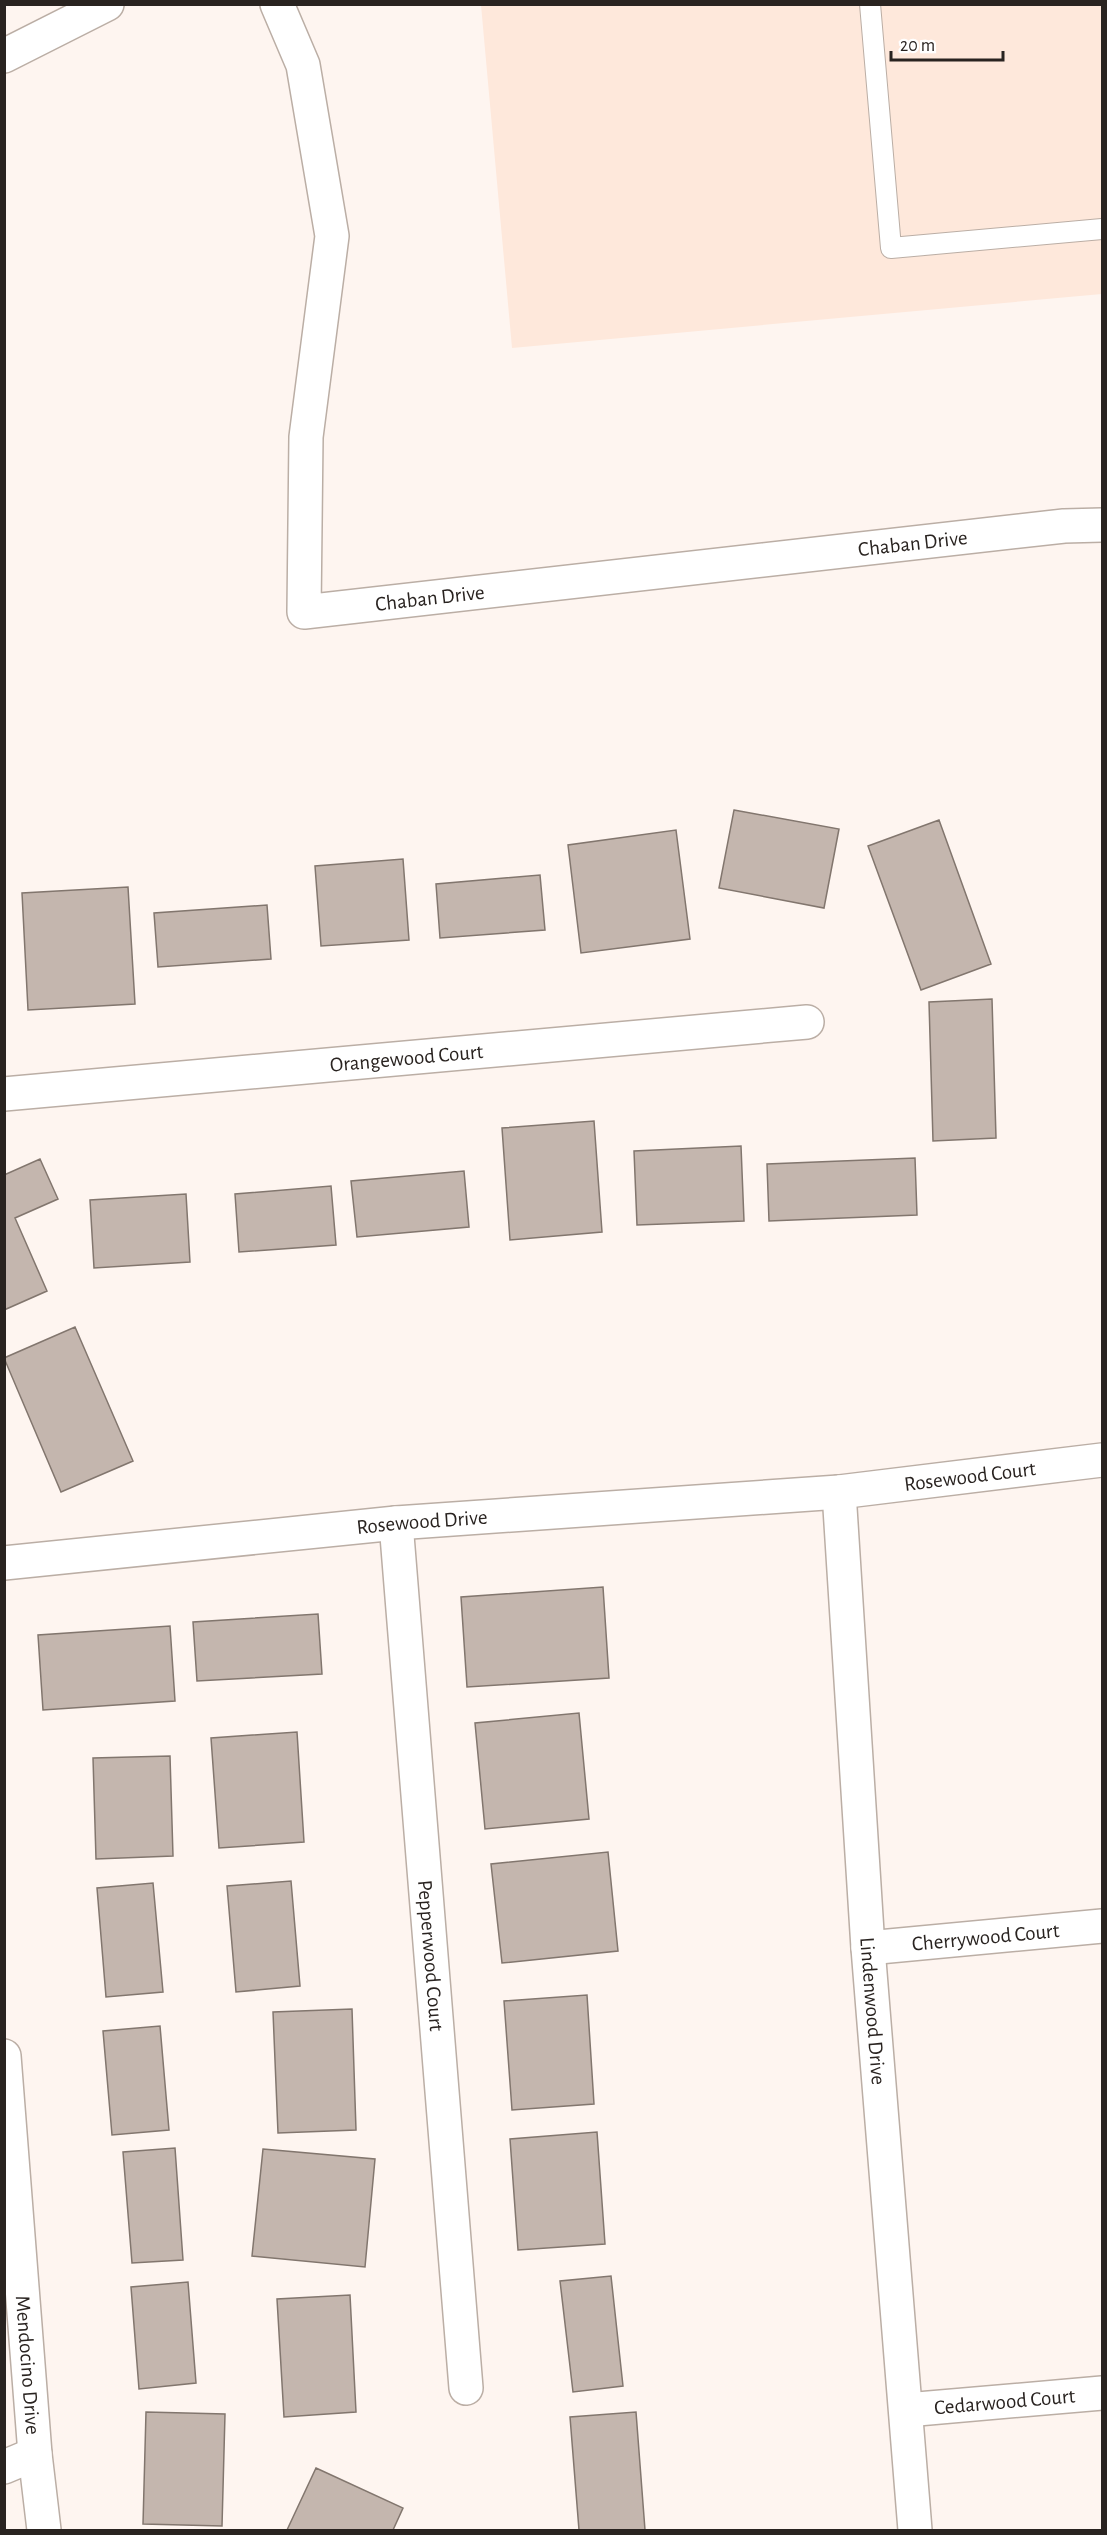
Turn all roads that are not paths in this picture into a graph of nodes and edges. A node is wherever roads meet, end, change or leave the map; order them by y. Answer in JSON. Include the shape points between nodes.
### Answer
{"nodes":[{"id":1,"x":107,"y":4,"type":"edge"},
{"id":2,"x":277,"y":4,"type":"edge"},
{"id":3,"x":870,"y":4,"type":"edge"},
{"id":4,"x":4,"y":56,"type":"edge"},
{"id":5,"x":1102,"y":229,"type":"edge"},
{"id":6,"x":1102,"y":525,"type":"edge"},
{"id":7,"x":807,"y":1022,"type":"dead end"},
{"id":8,"x":4,"y":1094,"type":"edge"},
{"id":9,"x":1102,"y":1460,"type":"edge"},
{"id":10,"x":839,"y":1492,"type":"junction"},
{"id":11,"x":396,"y":1523,"type":"junction"},
{"id":12,"x":4,"y":1563,"type":"edge"},
{"id":13,"x":1102,"y":1926,"type":"edge"},
{"id":14,"x":868,"y":1948,"type":"junction"},
{"id":15,"x":4,"y":2056,"type":"edge"},
{"id":16,"x":466,"y":2388,"type":"dead end"},
{"id":17,"x":1102,"y":2393,"type":"edge"},
{"id":18,"x":906,"y":2410,"type":"junction"},
{"id":19,"x":35,"y":2454,"type":"junction"},
{"id":20,"x":4,"y":2467,"type":"edge"},
{"id":21,"x":44,"y":2530,"type":"edge"},
{"id":22,"x":915,"y":2530,"type":"edge"}],
"edges":[{"from":1,"to":4,"type":"street"},
{"from":2,"to":6,"type":"street","name":"Chaban Drive","via":[[303,66],[332,236],[306,437],[304,612],[1064,526]]},
{"from":3,"to":5,"type":"lane","via":[[891,248]]},
{"from":7,"to":8,"type":"street","name":"Orangewood Court"},
{"from":9,"to":10,"type":"street","name":"Rosewood Court"},
{"from":10,"to":11,"type":"street","name":"Rosewood Drive"},
{"from":10,"to":14,"type":"street","name":"Lindenwood Drive"},
{"from":11,"to":12,"type":"street","name":"Rosewood Drive"},
{"from":11,"to":16,"type":"street","name":"Pepperwood Court"},
{"from":13,"to":14,"type":"street","name":"Cherrywood Court"},
{"from":14,"to":18,"type":"street","name":"Lindenwood Drive"},
{"from":15,"to":19,"type":"street","name":"Mendocino Drive"},
{"from":17,"to":18,"type":"street","name":"Cedarwood Court"},
{"from":18,"to":22,"type":"street","name":"Lindenwood Drive"},
{"from":19,"to":20,"type":"street"},
{"from":19,"to":21,"type":"street","name":"Mendocino Drive"}]}
